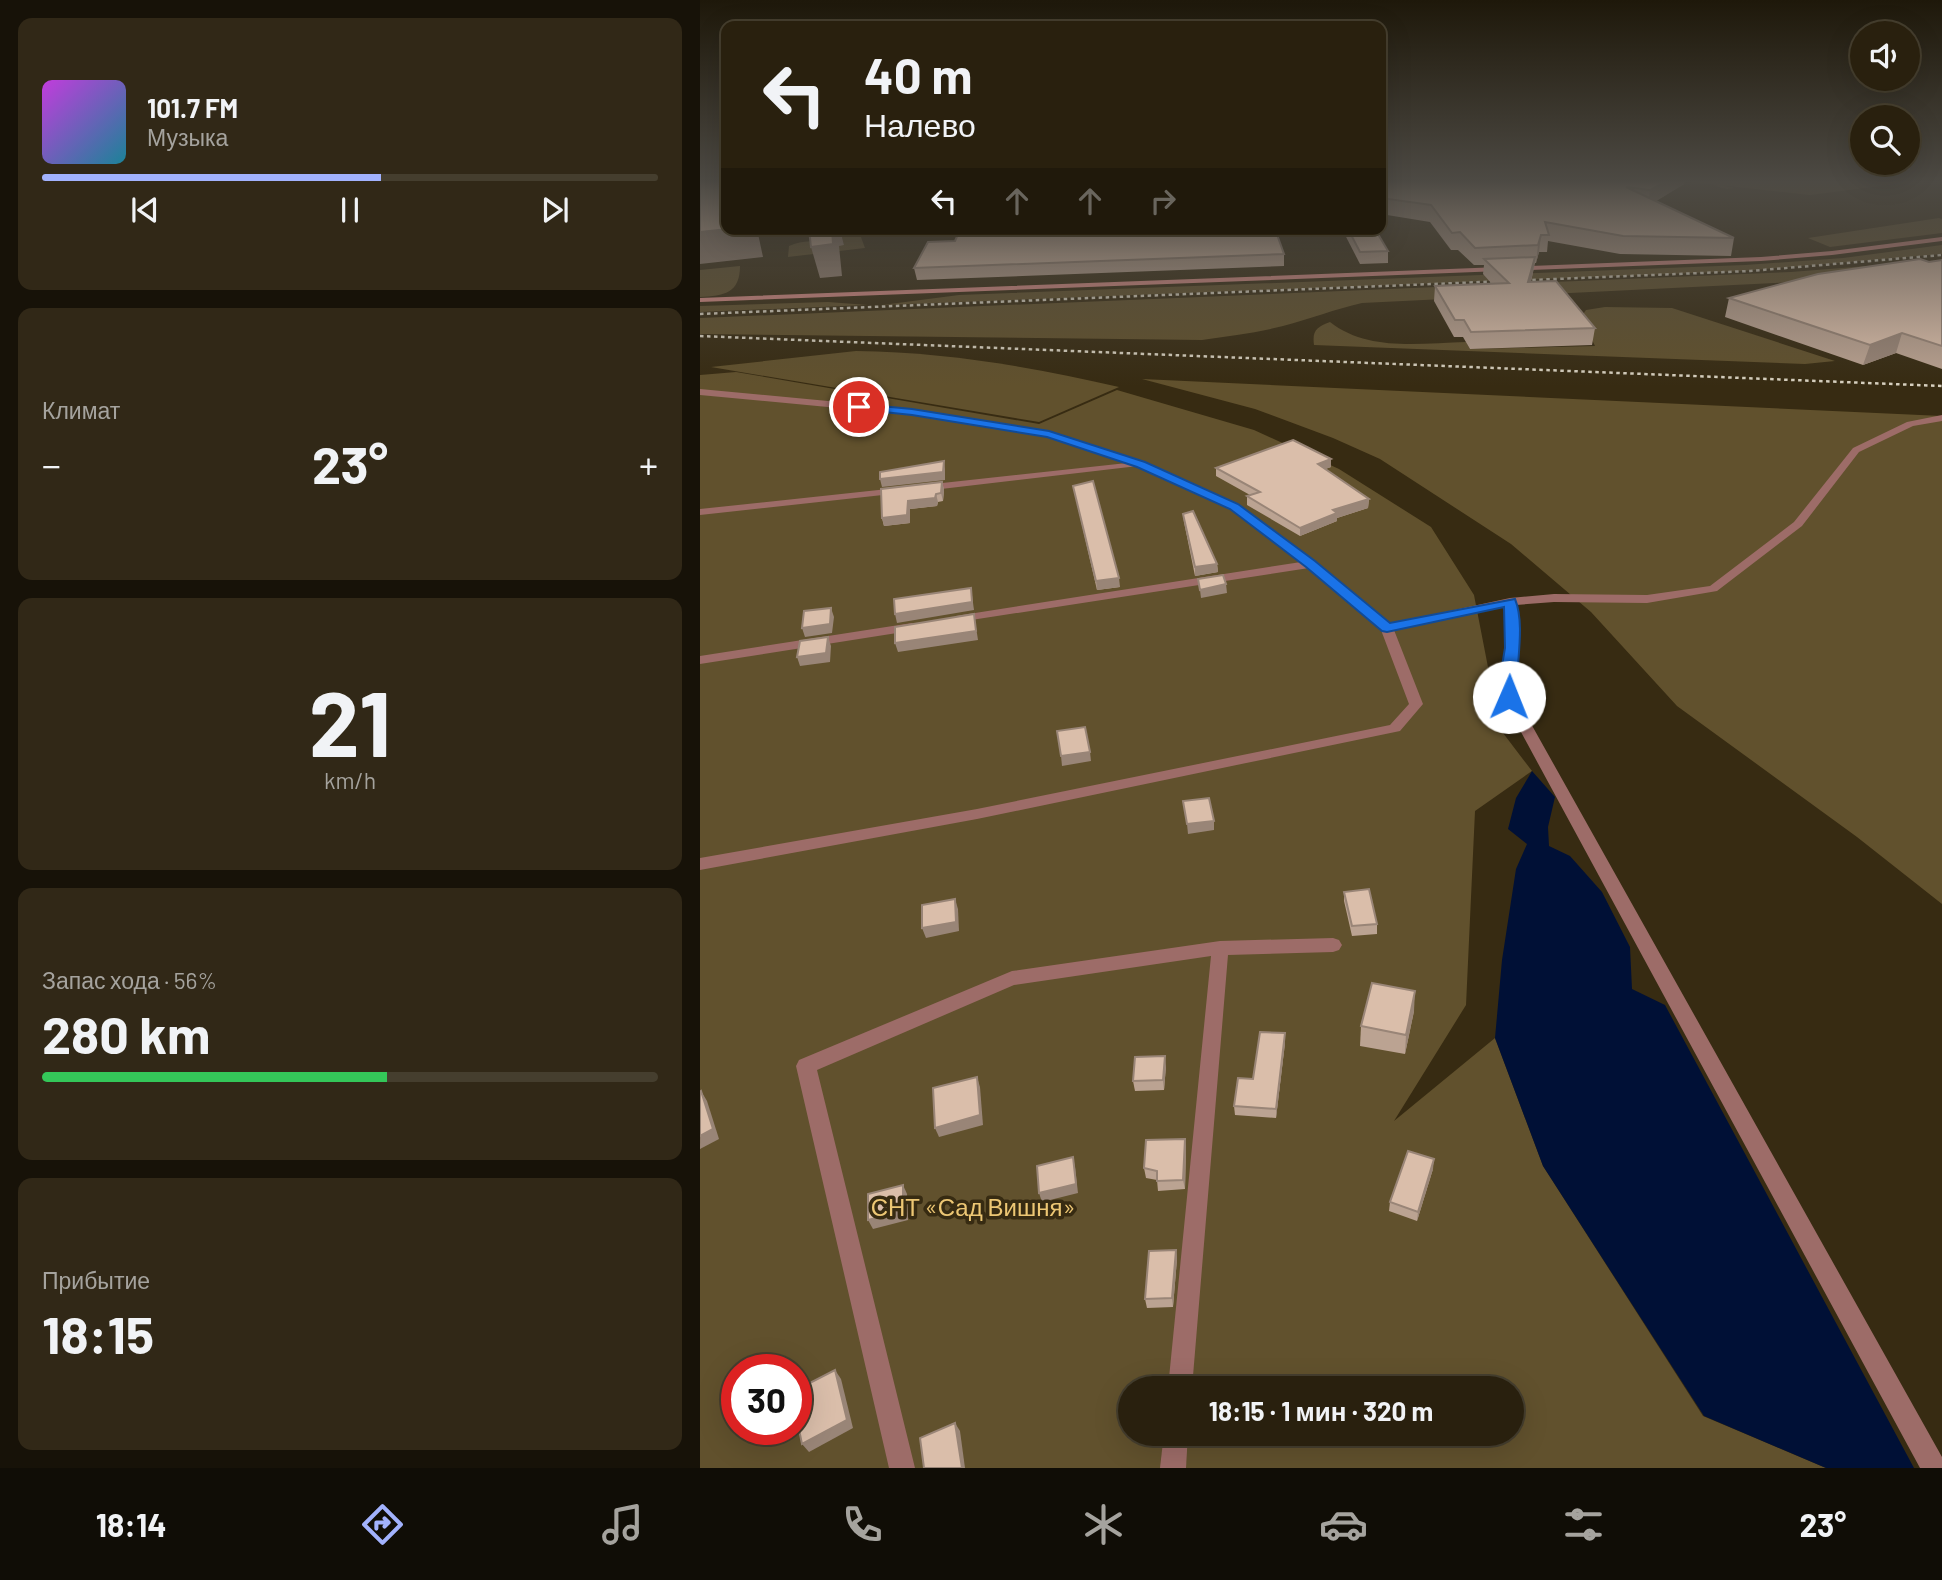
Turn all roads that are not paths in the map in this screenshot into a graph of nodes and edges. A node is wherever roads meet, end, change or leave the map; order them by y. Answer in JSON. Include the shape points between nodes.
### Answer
{"nodes":[{"id":1,"x":1859,"y":250,"type":"edge"},
{"id":2,"x":700,"y":300,"type":"edge"},
{"id":3,"x":700,"y":392,"type":"edge"},
{"id":4,"x":1942,"y":418,"type":"edge"},
{"id":5,"x":1141,"y":464,"type":"junction"},
{"id":6,"x":700,"y":512,"type":"edge"},
{"id":7,"x":1311,"y":564,"type":"junction"},
{"id":8,"x":1510,"y":602,"type":"junction"},
{"id":9,"x":944,"y":621,"type":"edge"},
{"id":10,"x":931,"y":624,"type":"edge"},
{"id":11,"x":1387,"y":628,"type":"junction"},
{"id":12,"x":700,"y":660,"type":"edge"},
{"id":13,"x":700,"y":864,"type":"edge"},
{"id":14,"x":1333,"y":945,"type":"dead end"},
{"id":15,"x":1220,"y":948,"type":"junction"},
{"id":16,"x":1181,"y":1376,"type":"edge"},
{"id":17,"x":1175,"y":1446,"type":"edge"},
{"id":18,"x":902,"y":1468,"type":"edge"},
{"id":19,"x":1172,"y":1468,"type":"edge"},
{"id":20,"x":1934,"y":1468,"type":"edge"}],
"edges":[{"from":1,"to":2,"type":"main road","via":[[1736,260]]},
{"from":3,"to":5,"type":"street","via":[[912,412],[1049,434]]},
{"from":4,"to":8,"type":"street","via":[[1910,424],[1856,450],[1798,524],[1713,589],[1647,599]]},
{"from":5,"to":6,"type":"street"},
{"from":5,"to":7,"type":"street","via":[[1234,507]]},
{"from":7,"to":9,"type":"street"},
{"from":7,"to":11,"type":"street"},
{"from":8,"to":11,"type":"street"},
{"from":8,"to":20,"type":"street","via":[[1509,697]]},
{"from":10,"to":12,"type":"street"},
{"from":11,"to":13,"type":"street","via":[[1416,704],[1395,728],[977,814]]},
{"from":14,"to":15,"type":"street"},
{"from":15,"to":16,"type":"street"},
{"from":15,"to":18,"type":"street","via":[[1012,978],[806,1066]]},
{"from":17,"to":19,"type":"street"}]}
